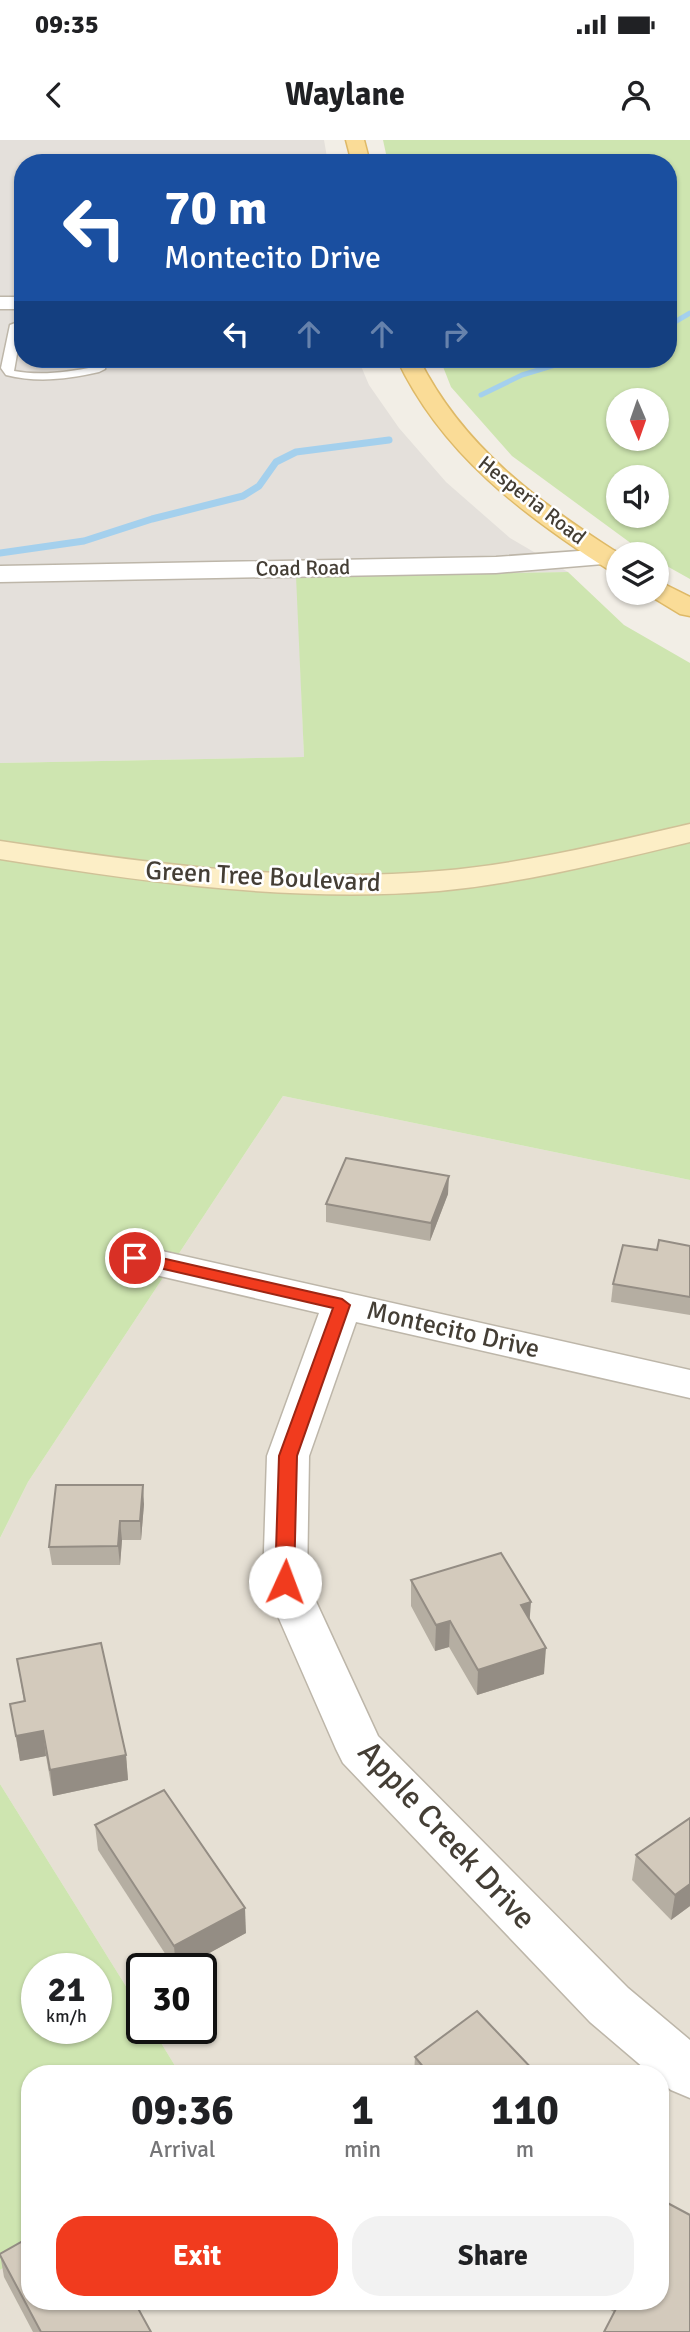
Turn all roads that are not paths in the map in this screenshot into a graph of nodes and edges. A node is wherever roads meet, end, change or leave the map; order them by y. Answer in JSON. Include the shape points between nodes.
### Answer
{"nodes":[{"id":1,"x":14,"y":327,"type":"edge"},
{"id":2,"x":99,"y":368,"type":"edge"},
{"id":3,"x":412,"y":368,"type":"edge"},
{"id":4,"x":606,"y":557,"type":"edge"},
{"id":5,"x":606,"y":561,"type":"edge"},
{"id":6,"x":0,"y":574,"type":"edge"},
{"id":7,"x":669,"y":596,"type":"edge"},
{"id":8,"x":690,"y":608,"type":"edge"},
{"id":9,"x":690,"y":833,"type":"edge"},
{"id":10,"x":0,"y":850,"type":"edge"},
{"id":11,"x":135,"y":1258,"type":"dead end"},
{"id":12,"x":342,"y":1305,"type":"junction"},
{"id":13,"x":690,"y":1384,"type":"edge"},
{"id":14,"x":690,"y":2073,"type":"edge"}],
"edges":[{"from":1,"to":2,"type":"lane","via":[[10,373],[30,376]]},
{"from":3,"to":4,"type":"main road","name":"Hesperia Road","via":[[425,394],[479,461]]},
{"from":5,"to":6,"type":"street","name":"Coad Road"},
{"from":7,"to":8,"type":"main road"},
{"from":9,"to":10,"type":"main road","name":"Green Tree Boulevard","via":[[493,875],[382,884],[239,881]]},
{"from":11,"to":12,"type":"street","name":"Montecito Drive"},
{"from":12,"to":13,"type":"street","name":"Montecito Drive"},
{"from":12,"to":14,"type":"street","name":"Apple Creek Drive","via":[[288,1456],[285,1582],[359,1749],[610,2005]]}]}
